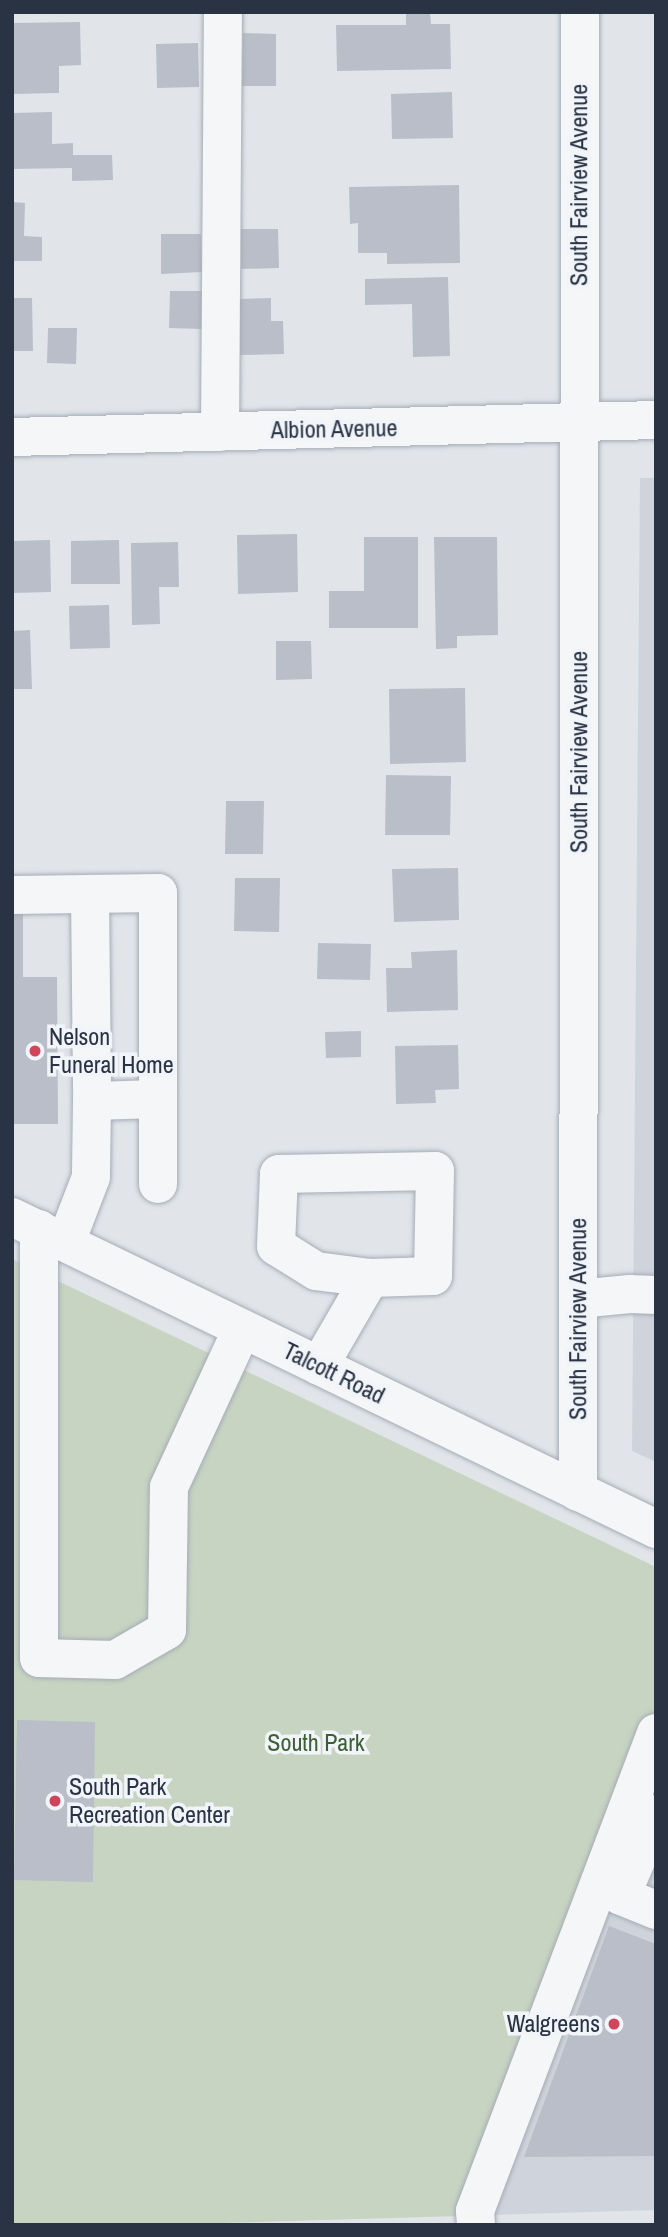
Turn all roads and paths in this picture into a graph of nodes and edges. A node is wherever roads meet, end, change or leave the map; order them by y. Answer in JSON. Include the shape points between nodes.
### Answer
{"nodes":[{"id":1,"x":223,"y":12,"type":"edge"},
{"id":2,"x":580,"y":12,"type":"edge"},
{"id":3,"x":656,"y":420,"type":"edge"},
{"id":4,"x":579,"y":423,"type":"junction"},
{"id":5,"x":220,"y":432,"type":"junction"},
{"id":6,"x":12,"y":437,"type":"edge"},
{"id":7,"x":90,"y":894,"type":"junction"},
{"id":8,"x":12,"y":895,"type":"edge"},
{"id":9,"x":158,"y":1099,"type":"junction"},
{"id":10,"x":92,"y":1101,"type":"junction"},
{"id":11,"x":158,"y":1184,"type":"dead end"},
{"id":12,"x":39,"y":1229,"type":"edge"},
{"id":13,"x":370,"y":1278,"type":"junction"},
{"id":14,"x":656,"y":1295,"type":"edge"},
{"id":15,"x":578,"y":1298,"type":"junction"},
{"id":16,"x":242,"y":1329,"type":"junction"},
{"id":17,"x":319,"y":1366,"type":"junction"},
{"id":18,"x":578,"y":1492,"type":"junction"},
{"id":19,"x":656,"y":1529,"type":"edge"},
{"id":20,"x":656,"y":1733,"type":"edge"},
{"id":21,"x":656,"y":1814,"type":"edge"},
{"id":22,"x":621,"y":1896,"type":"junction"},
{"id":23,"x":656,"y":1910,"type":"edge"},
{"id":24,"x":656,"y":1936,"type":"edge"},
{"id":25,"x":476,"y":2225,"type":"edge"}],
"edges":[{"from":1,"to":5,"type":"street"},
{"from":2,"to":4,"type":"street","name":"South Fairview Avenue"},
{"from":3,"to":4,"type":"street","name":"Albion Avenue"},
{"from":4,"to":5,"type":"street","name":"Albion Avenue"},
{"from":4,"to":15,"type":"street","name":"South Fairview Avenue"},
{"from":5,"to":6,"type":"street","name":"Albion Avenue"},
{"from":7,"to":8,"type":"street"},
{"from":7,"to":9,"type":"street","via":[[158,893]]},
{"from":7,"to":10,"type":"street"},
{"from":9,"to":10,"type":"street"},
{"from":9,"to":11,"type":"street"},
{"from":10,"to":12,"type":"street","via":[[91,1177]]},
{"from":12,"to":16,"type":"street","name":"Talcott Road"},
{"from":12,"to":16,"type":"street","via":[[39,1658],[115,1660],[167,1630],[169,1487]]},
{"from":13,"to":13,"type":"street","via":[[433,1276],[435,1171],[279,1174],[276,1246],[316,1271]]},
{"from":13,"to":17,"type":"street"},
{"from":14,"to":15,"type":"street"},
{"from":15,"to":18,"type":"street","name":"South Fairview Avenue"},
{"from":16,"to":17,"type":"street","name":"Talcott Road"},
{"from":17,"to":18,"type":"street","name":"Talcott Road"},
{"from":18,"to":19,"type":"street","name":"Talcott Road"},
{"from":20,"to":25,"type":"street","via":[[475,2211]]},
{"from":21,"to":22,"type":"street"},
{"from":22,"to":23,"type":"street"},
{"from":22,"to":24,"type":"street","via":[[639,1929]]}]}
